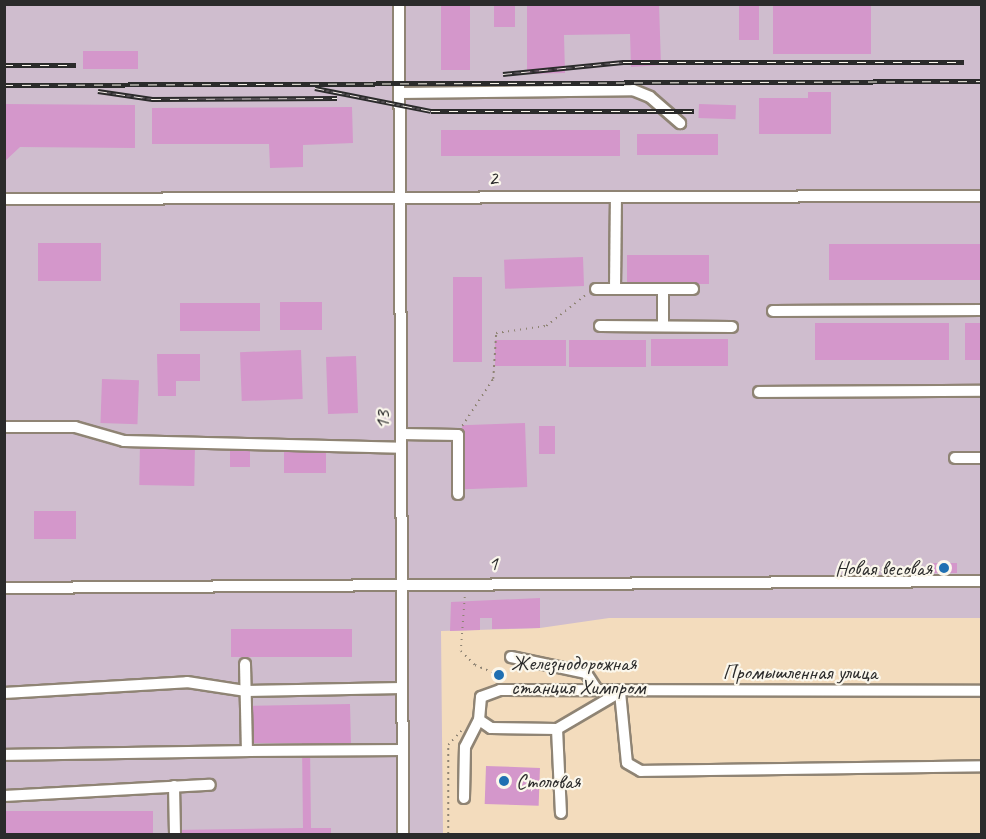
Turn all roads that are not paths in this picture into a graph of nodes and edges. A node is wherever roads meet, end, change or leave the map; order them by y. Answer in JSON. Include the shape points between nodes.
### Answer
{"nodes":[{"id":1,"x":399,"y":4,"type":"edge"},
{"id":2,"x":399,"y":93,"type":"junction"},
{"id":3,"x":680,"y":123,"type":"dead end"},
{"id":4,"x":981,"y":196,"type":"edge"},
{"id":5,"x":615,"y":197,"type":"junction"},
{"id":6,"x":400,"y":198,"type":"junction"},
{"id":7,"x":4,"y":199,"type":"edge"},
{"id":8,"x":596,"y":289,"type":"road end"},
{"id":9,"x":615,"y":289,"type":"junction"},
{"id":10,"x":663,"y":289,"type":"junction"},
{"id":11,"x":693,"y":289,"type":"dead end"},
{"id":12,"x":981,"y":310,"type":"edge"},
{"id":13,"x":773,"y":311,"type":"dead end"},
{"id":14,"x":600,"y":326,"type":"dead end"},
{"id":15,"x":663,"y":326,"type":"junction"},
{"id":16,"x":732,"y":327,"type":"dead end"},
{"id":17,"x":981,"y":391,"type":"edge"},
{"id":18,"x":759,"y":392,"type":"dead end"},
{"id":19,"x":4,"y":427,"type":"edge"},
{"id":20,"x":401,"y":434,"type":"junction"},
{"id":21,"x":401,"y":448,"type":"junction"},
{"id":22,"x":955,"y":458,"type":"dead end"},
{"id":23,"x":981,"y":458,"type":"edge"},
{"id":24,"x":458,"y":494,"type":"dead end"},
{"id":25,"x":981,"y":581,"type":"edge"},
{"id":26,"x":402,"y":583,"type":"junction"},
{"id":27,"x":4,"y":588,"type":"edge"},
{"id":28,"x":511,"y":657,"type":"dead end"},
{"id":29,"x":245,"y":664,"type":"dead end"},
{"id":30,"x":402,"y":688,"type":"junction"},
{"id":31,"x":597,"y":690,"type":"junction"},
{"id":32,"x":246,"y":691,"type":"junction"},
{"id":33,"x":981,"y":691,"type":"edge"},
{"id":34,"x":620,"y":692,"type":"junction"},
{"id":35,"x":4,"y":693,"type":"edge"},
{"id":36,"x":479,"y":720,"type":"junction"},
{"id":37,"x":558,"y":729,"type":"junction"},
{"id":38,"x":403,"y":750,"type":"junction"},
{"id":39,"x":247,"y":751,"type":"junction"},
{"id":40,"x":4,"y":755,"type":"edge"},
{"id":41,"x":981,"y":766,"type":"edge"},
{"id":42,"x":210,"y":785,"type":"dead end"},
{"id":43,"x":174,"y":786,"type":"junction"},
{"id":44,"x":4,"y":796,"type":"edge"},
{"id":45,"x":464,"y":798,"type":"dead end"},
{"id":46,"x":561,"y":813,"type":"dead end"},
{"id":47,"x":175,"y":834,"type":"edge"},
{"id":48,"x":403,"y":834,"type":"edge"}],
"edges":[{"from":1,"to":2,"type":"street","name":"13"},
{"from":2,"to":3,"type":"street","via":[[633,90],[650,97]]},
{"from":2,"to":6,"type":"street","name":"13"},
{"from":4,"to":5,"type":"street","name":"2"},
{"from":5,"to":6,"type":"street","name":"2"},
{"from":5,"to":9,"type":"street"},
{"from":6,"to":7,"type":"street","name":"2"},
{"from":6,"to":20,"type":"street","name":"13"},
{"from":8,"to":9,"type":"street"},
{"from":9,"to":10,"type":"street"},
{"from":10,"to":11,"type":"street"},
{"from":10,"to":15,"type":"street"},
{"from":12,"to":13,"type":"street"},
{"from":14,"to":15,"type":"street"},
{"from":15,"to":16,"type":"street"},
{"from":17,"to":18,"type":"street"},
{"from":19,"to":21,"type":"street","via":[[75,427],[124,441]]},
{"from":20,"to":21,"type":"street","name":"13"},
{"from":20,"to":24,"type":"street","via":[[456,434]]},
{"from":21,"to":26,"type":"street","name":"13"},
{"from":22,"to":23,"type":"street"},
{"from":25,"to":26,"type":"street","name":"1"},
{"from":26,"to":27,"type":"street","name":"1"},
{"from":26,"to":30,"type":"street","name":"13"},
{"from":28,"to":31,"type":"street","via":[[586,673]]},
{"from":29,"to":32,"type":"street"},
{"from":30,"to":32,"type":"street"},
{"from":30,"to":38,"type":"street","name":"13"},
{"from":31,"to":34,"type":"street","name":"Промышленная улица"},
{"from":31,"to":36,"type":"street","name":"Промышленная улица","via":[[487,693],[478,706]]},
{"from":32,"to":35,"type":"street","via":[[188,682]]},
{"from":32,"to":39,"type":"street"},
{"from":33,"to":34,"type":"street","name":"Промышленная улица"},
{"from":34,"to":37,"type":"street"},
{"from":34,"to":41,"type":"street","via":[[627,763],[641,771]]},
{"from":36,"to":37,"type":"street","via":[[491,728]]},
{"from":36,"to":45,"type":"street","via":[[465,747]]},
{"from":37,"to":46,"type":"street"},
{"from":38,"to":39,"type":"street"},
{"from":38,"to":48,"type":"street","name":"13"},
{"from":39,"to":40,"type":"street"},
{"from":42,"to":43,"type":"street"},
{"from":43,"to":44,"type":"street","via":[[106,788],[77,796]]},
{"from":43,"to":47,"type":"street"}]}
